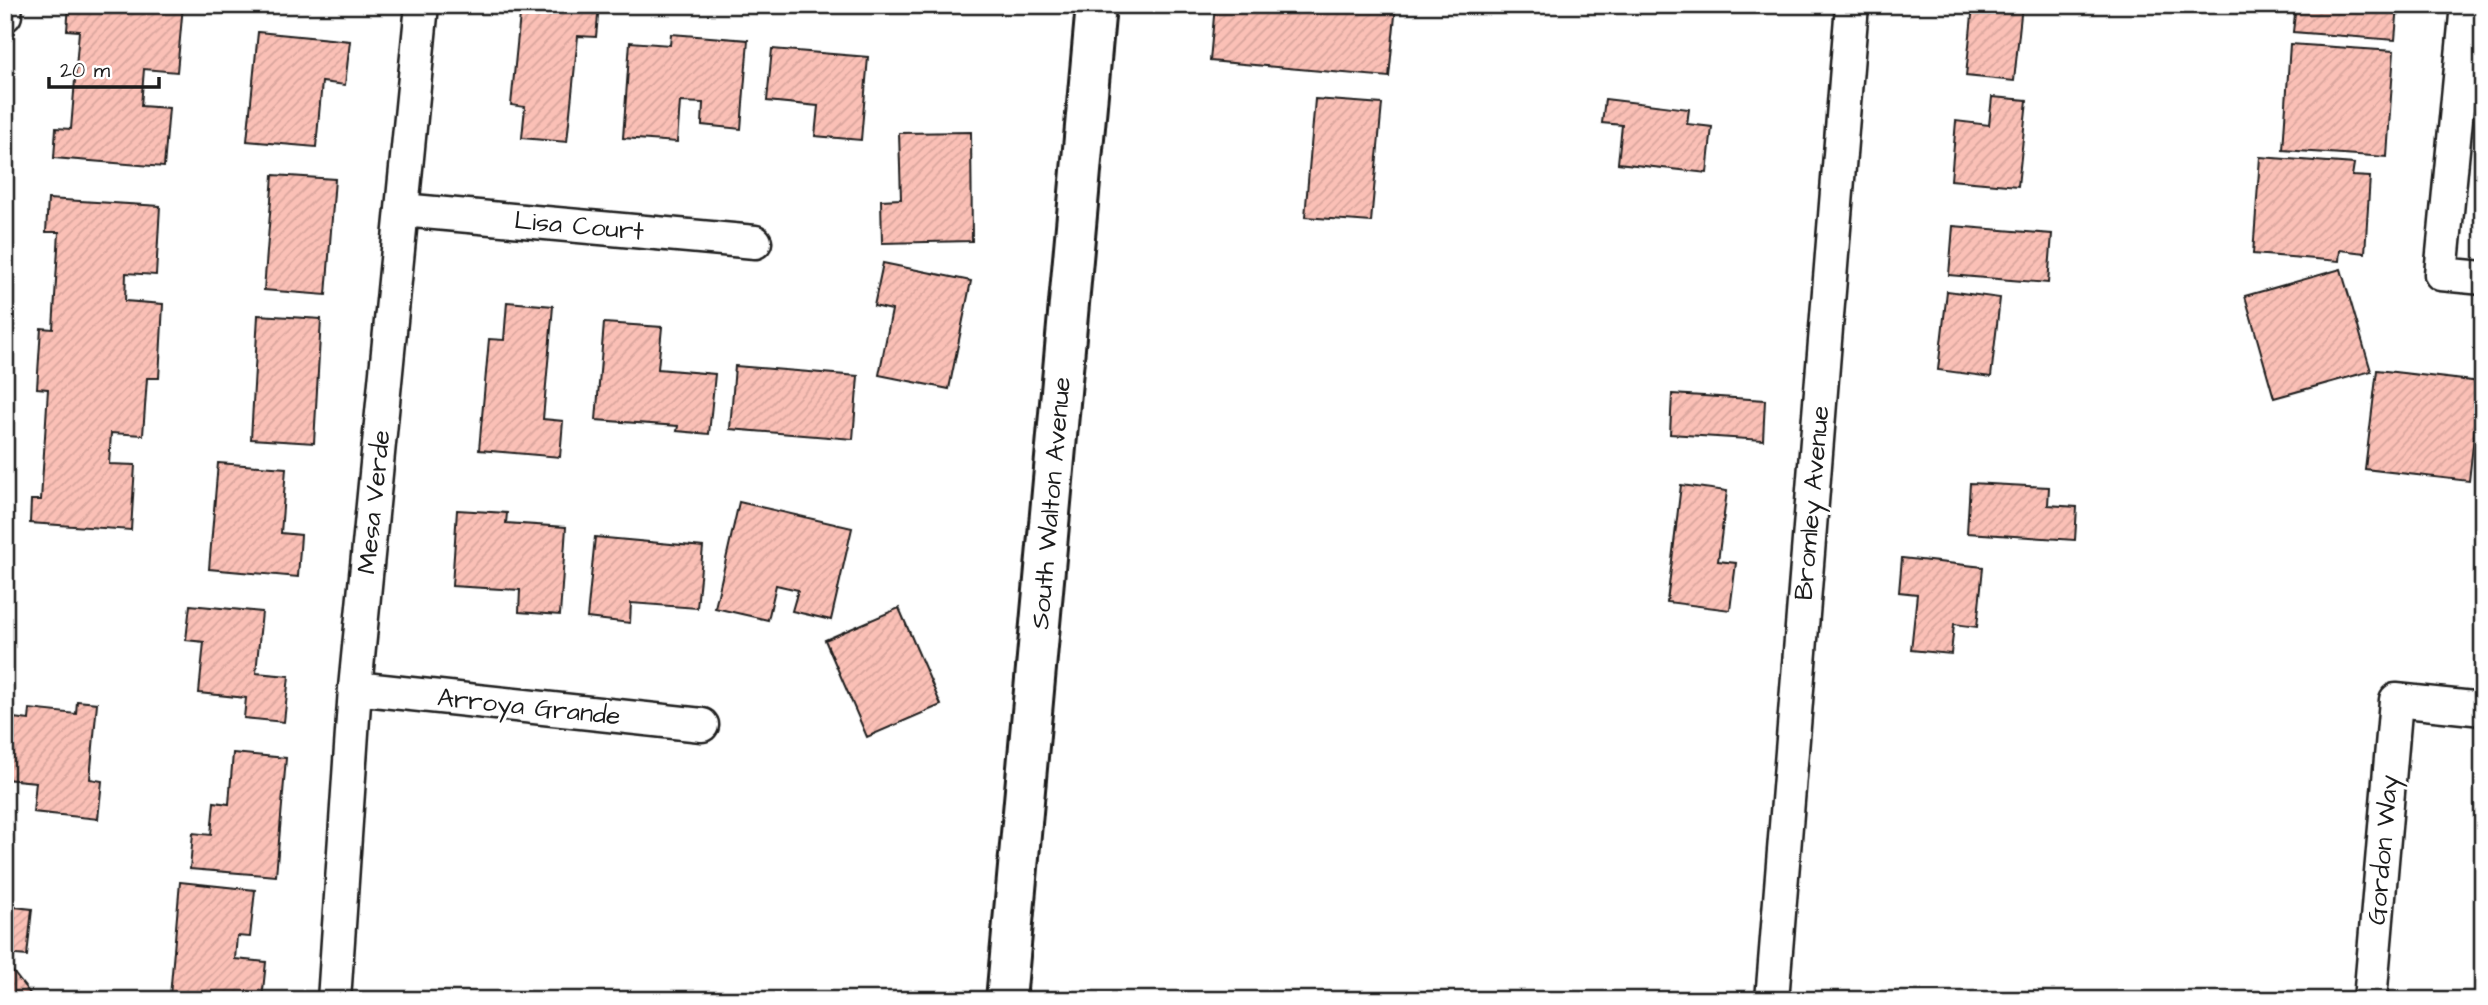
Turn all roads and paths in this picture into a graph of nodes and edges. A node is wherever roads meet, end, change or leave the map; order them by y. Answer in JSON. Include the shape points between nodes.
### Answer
{"nodes":[{"id":1,"x":6,"y":5,"type":"edge"},
{"id":2,"x":422,"y":5,"type":"edge"},
{"id":3,"x":1096,"y":5,"type":"edge"},
{"id":4,"x":1852,"y":5,"type":"edge"},
{"id":5,"x":2467,"y":5,"type":"edge"},
{"id":6,"x":5,"y":15,"type":"edge"},
{"id":7,"x":402,"y":210,"type":"junction"},
{"id":8,"x":755,"y":242,"type":"dead end"},
{"id":9,"x":2483,"y":278,"type":"edge"},
{"id":10,"x":355,"y":688,"type":"junction"},
{"id":11,"x":2483,"y":709,"type":"edge"},
{"id":12,"x":702,"y":725,"type":"dead end"},
{"id":13,"x":334,"y":1000,"type":"edge"},
{"id":14,"x":1006,"y":1000,"type":"edge"},
{"id":15,"x":1772,"y":1000,"type":"edge"},
{"id":16,"x":2370,"y":1000,"type":"edge"}],
"edges":[{"from":1,"to":6,"type":"street"},
{"from":2,"to":7,"type":"street","name":"Mesa Verde"},
{"from":3,"to":14,"type":"street","name":"South Walton Avenue"},
{"from":4,"to":15,"type":"street","name":"Bromley Avenue"},
{"from":5,"to":9,"type":"street","via":[[2441,274]]},
{"from":7,"to":8,"type":"street","name":"Lisa Court"},
{"from":7,"to":10,"type":"street","name":"Mesa Verde"},
{"from":10,"to":12,"type":"street","name":"Arroya Grande"},
{"from":10,"to":13,"type":"street","name":"Mesa Verde"},
{"from":11,"to":16,"type":"street","name":"Gordon Way","via":[[2396,700]]}]}
